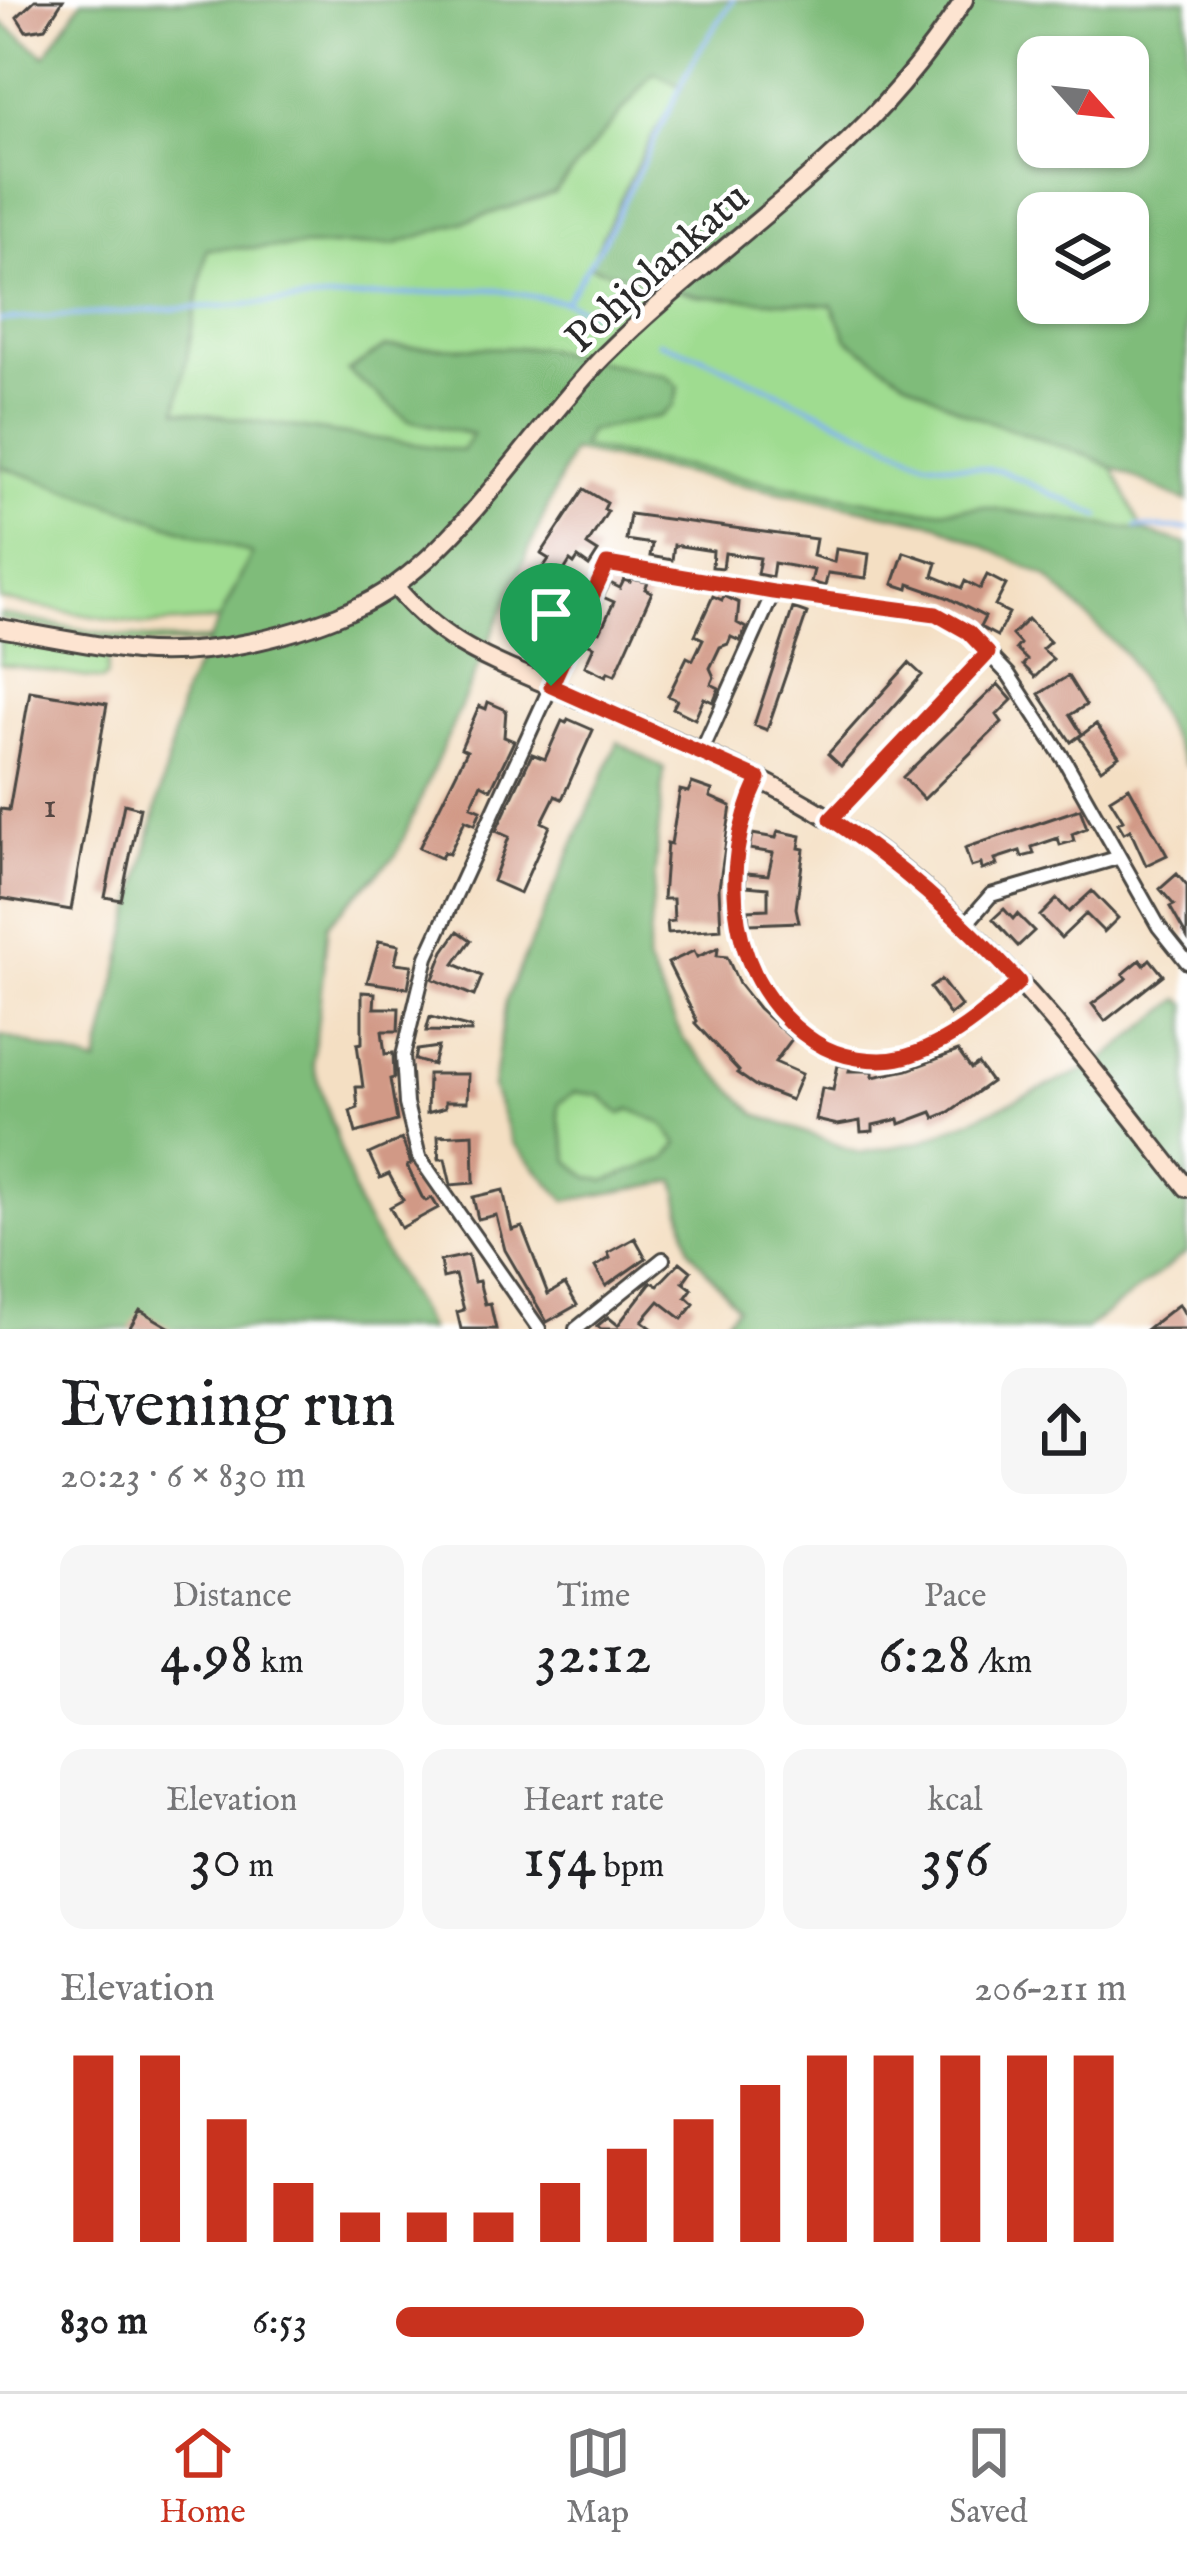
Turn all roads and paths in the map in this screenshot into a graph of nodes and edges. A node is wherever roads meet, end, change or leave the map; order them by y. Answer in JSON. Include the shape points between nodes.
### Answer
{"nodes":[{"id":1,"x":964,"y":0,"type":"edge"},
{"id":2,"x":395,"y":586,"type":"junction"},
{"id":3,"x":773,"y":592,"type":"junction"},
{"id":4,"x":0,"y":628,"type":"edge"},
{"id":5,"x":988,"y":653,"type":"junction"},
{"id":6,"x":551,"y":686,"type":"junction"},
{"id":7,"x":701,"y":753,"type":"junction"},
{"id":8,"x":759,"y":779,"type":"junction"},
{"id":9,"x":831,"y":819,"type":"junction"},
{"id":10,"x":1117,"y":858,"type":"junction"},
{"id":11,"x":966,"y":924,"type":"junction"},
{"id":12,"x":1187,"y":962,"type":"edge"},
{"id":13,"x":1019,"y":982,"type":"junction"},
{"id":14,"x":1187,"y":1188,"type":"edge"},
{"id":15,"x":663,"y":1259,"type":"dead end"},
{"id":16,"x":539,"y":1329,"type":"edge"},
{"id":17,"x":575,"y":1329,"type":"edge"}],
"edges":[{"from":1,"to":2,"type":"main road","name":"Pohjolankatu","via":[[832,157],[602,358],[459,526]]},
{"from":2,"to":4,"type":"main road","name":"Pohjolankatu","via":[[313,624],[183,652]]},
{"from":2,"to":6,"type":"main road","via":[[441,634]]},
{"from":3,"to":5,"type":"street","via":[[936,614]]},
{"from":3,"to":6,"type":"street","via":[[607,564]]},
{"from":3,"to":7,"type":"street"},
{"from":5,"to":9,"type":"street"},
{"from":5,"to":10,"type":"street","via":[[1065,761]]},
{"from":6,"to":7,"type":"main road"},
{"from":6,"to":16,"type":"street","via":[[428,958],[403,1056],[419,1157]]},
{"from":7,"to":8,"type":"main road"},
{"from":8,"to":9,"type":"main road"},
{"from":8,"to":13,"type":"street","via":[[741,833],[737,925],[770,1004],[796,1030],[859,1059],[901,1058],[944,1041]]},
{"from":9,"to":11,"type":"main road"},
{"from":10,"to":11,"type":"street","via":[[991,896]]},
{"from":10,"to":12,"type":"street"},
{"from":11,"to":13,"type":"main road"},
{"from":13,"to":14,"type":"main road"},
{"from":15,"to":17,"type":"street"}]}
